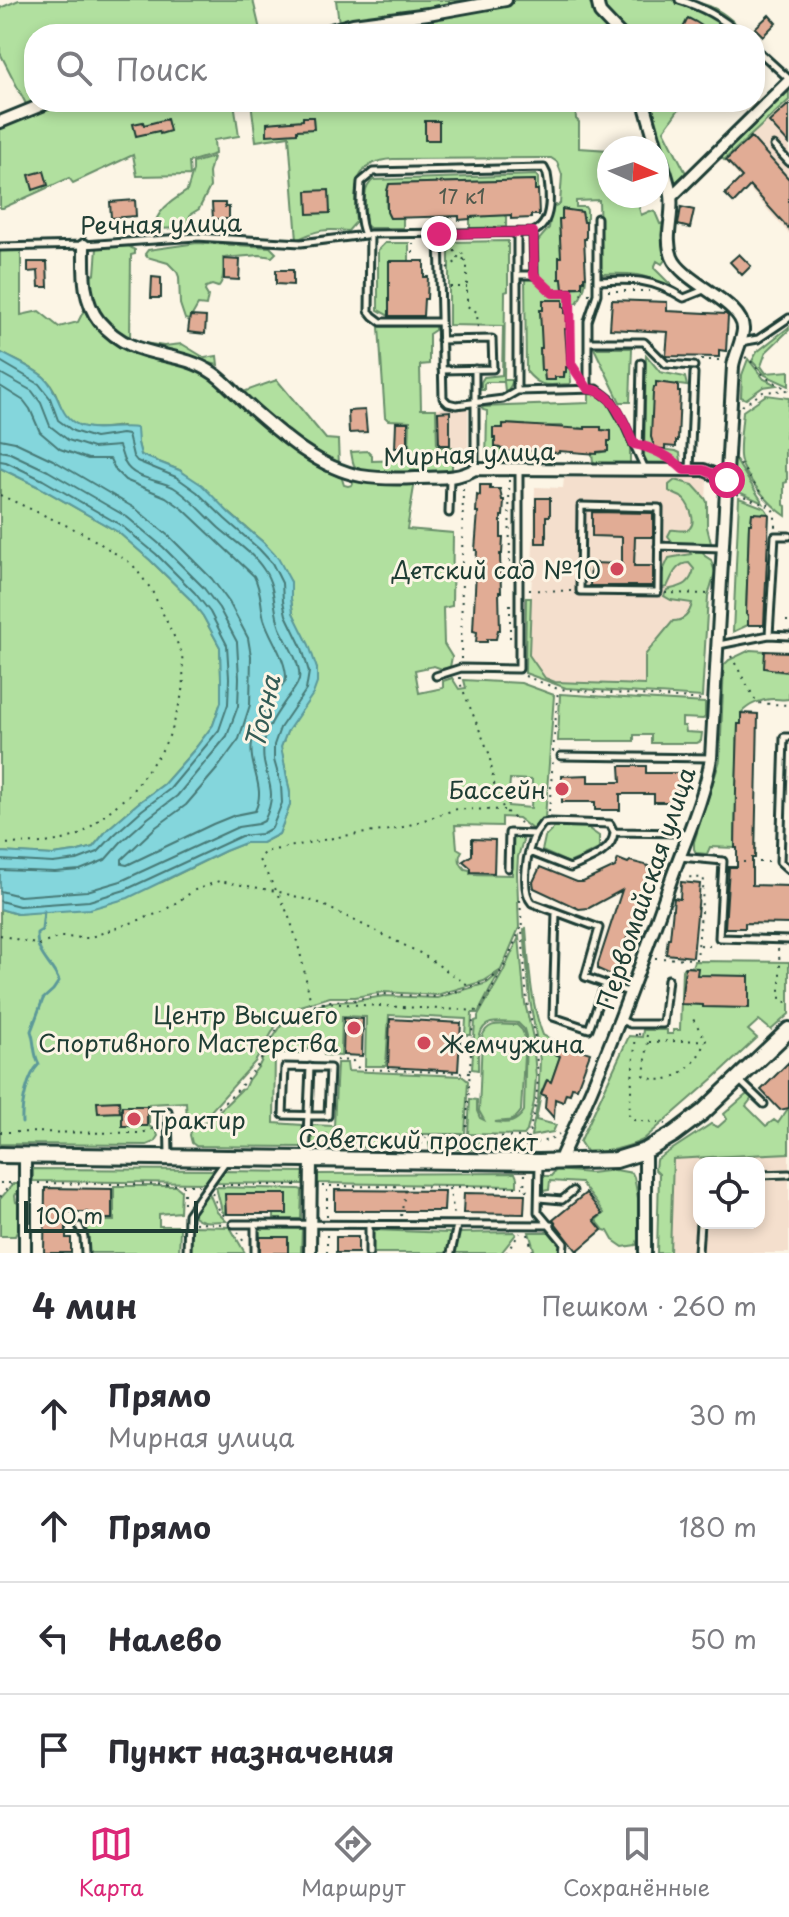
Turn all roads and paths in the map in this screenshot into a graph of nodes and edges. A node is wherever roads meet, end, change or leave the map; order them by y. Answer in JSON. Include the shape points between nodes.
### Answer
{"nodes":[{"id":1,"x":506,"y":0,"type":"edge"},
{"id":2,"x":597,"y":0,"type":"edge"},
{"id":3,"x":679,"y":0,"type":"edge"},
{"id":4,"x":353,"y":24,"type":"edge"},
{"id":5,"x":610,"y":24,"type":"edge"},
{"id":6,"x":728,"y":24,"type":"edge"},
{"id":7,"x":765,"y":57,"type":"edge"},
{"id":8,"x":789,"y":80,"type":"edge"},
{"id":9,"x":765,"y":104,"type":"edge"},
{"id":10,"x":24,"y":112,"type":"edge"},
{"id":11,"x":647,"y":112,"type":"edge"},
{"id":12,"x":757,"y":112,"type":"edge"},
{"id":13,"x":0,"y":122,"type":"edge"},
{"id":14,"x":654,"y":136,"type":"edge"},
{"id":15,"x":774,"y":146,"type":"dead end"},
{"id":16,"x":789,"y":162,"type":"edge"},
{"id":17,"x":669,"y":186,"type":"edge"},
{"id":18,"x":672,"y":196,"type":"junction"},
{"id":19,"x":597,"y":218,"type":"dead end"},
{"id":20,"x":533,"y":232,"type":"junction"},
{"id":21,"x":462,"y":233,"type":"junction"},
{"id":22,"x":517,"y":233,"type":"junction"},
{"id":23,"x":367,"y":234,"type":"junction"},
{"id":24,"x":412,"y":234,"type":"junction"},
{"id":25,"x":440,"y":235,"type":"junction"},
{"id":26,"x":84,"y":245,"type":"junction"},
{"id":27,"x":0,"y":247,"type":"edge"},
{"id":28,"x":460,"y":256,"type":"junction"},
{"id":29,"x":413,"y":258,"type":"dead end"},
{"id":30,"x":464,"y":260,"type":"junction"},
{"id":31,"x":440,"y":273,"type":"junction"},
{"id":32,"x":517,"y":275,"type":"junction"},
{"id":33,"x":534,"y":275,"type":"junction"},
{"id":34,"x":597,"y":281,"type":"junction"},
{"id":35,"x":652,"y":283,"type":"junction"},
{"id":36,"x":440,"y":287,"type":"junction"},
{"id":37,"x":467,"y":287,"type":"junction"},
{"id":38,"x":705,"y":290,"type":"junction"},
{"id":39,"x":570,"y":293,"type":"junction"},
{"id":40,"x":597,"y":294,"type":"junction"},
{"id":41,"x":789,"y":318,"type":"edge"},
{"id":42,"x":441,"y":322,"type":"junction"},
{"id":43,"x":441,"y":340,"type":"junction"},
{"id":44,"x":478,"y":340,"type":"junction"},
{"id":45,"x":588,"y":342,"type":"junction"},
{"id":46,"x":739,"y":343,"type":"junction"},
{"id":47,"x":708,"y":360,"type":"dead end"},
{"id":48,"x":734,"y":360,"type":"junction"},
{"id":49,"x":641,"y":363,"type":"dead end"},
{"id":50,"x":475,"y":369,"type":"junction"},
{"id":51,"x":442,"y":370,"type":"junction"},
{"id":52,"x":588,"y":389,"type":"junction"},
{"id":53,"x":789,"y":390,"type":"edge"},
{"id":54,"x":517,"y":391,"type":"junction"},
{"id":55,"x":475,"y":403,"type":"junction"},
{"id":56,"x":730,"y":414,"type":"junction"},
{"id":57,"x":640,"y":445,"type":"junction"},
{"id":58,"x":728,"y":446,"type":"junction"},
{"id":59,"x":639,"y":455,"type":"junction"},
{"id":60,"x":475,"y":469,"type":"junction"},
{"id":61,"x":514,"y":469,"type":"junction"},
{"id":62,"x":645,"y":470,"type":"junction"},
{"id":63,"x":687,"y":470,"type":"junction"},
{"id":64,"x":463,"y":476,"type":"junction"},
{"id":65,"x":451,"y":477,"type":"junction"},
{"id":66,"x":726,"y":484,"type":"junction"},
{"id":67,"x":0,"y":495,"type":"edge"},
{"id":68,"x":769,"y":506,"type":"junction"},
{"id":69,"x":449,"y":513,"type":"dead end"},
{"id":70,"x":775,"y":536,"type":"junction"},
{"id":71,"x":789,"y":536,"type":"edge"},
{"id":72,"x":658,"y":546,"type":"junction"},
{"id":73,"x":723,"y":548,"type":"junction"},
{"id":74,"x":510,"y":575,"type":"dead end"},
{"id":75,"x":518,"y":590,"type":"junction"},
{"id":76,"x":580,"y":591,"type":"junction"},
{"id":77,"x":658,"y":592,"type":"junction"},
{"id":78,"x":720,"y":594,"type":"junction"},
{"id":79,"x":769,"y":635,"type":"junction"},
{"id":80,"x":789,"y":636,"type":"edge"},
{"id":81,"x":509,"y":640,"type":"dead end"},
{"id":82,"x":717,"y":645,"type":"junction"},
{"id":83,"x":731,"y":656,"type":"dead end"},
{"id":84,"x":461,"y":668,"type":"junction"},
{"id":85,"x":436,"y":676,"type":"dead end"},
{"id":86,"x":705,"y":700,"type":"dead end"},
{"id":87,"x":789,"y":705,"type":"edge"},
{"id":88,"x":789,"y":737,"type":"edge"},
{"id":89,"x":561,"y":756,"type":"dead end"},
{"id":90,"x":711,"y":758,"type":"junction"},
{"id":91,"x":504,"y":810,"type":"junction"},
{"id":92,"x":781,"y":811,"type":"junction"},
{"id":93,"x":789,"y":811,"type":"edge"},
{"id":94,"x":549,"y":816,"type":"dead end"},
{"id":95,"x":517,"y":821,"type":"dead end"},
{"id":96,"x":614,"y":832,"type":"junction"},
{"id":97,"x":689,"y":833,"type":"junction"},
{"id":98,"x":535,"y":834,"type":"junction"},
{"id":99,"x":0,"y":844,"type":"edge"},
{"id":100,"x":529,"y":852,"type":"junction"},
{"id":101,"x":679,"y":857,"type":"junction"},
{"id":102,"x":743,"y":862,"type":"dead end"},
{"id":103,"x":780,"y":862,"type":"junction"},
{"id":104,"x":508,"y":868,"type":"dead end"},
{"id":105,"x":789,"y":870,"type":"edge"},
{"id":106,"x":695,"y":877,"type":"dead end"},
{"id":107,"x":520,"y":890,"type":"dead end"},
{"id":108,"x":276,"y":891,"type":"junction"},
{"id":109,"x":556,"y":912,"type":"junction"},
{"id":110,"x":521,"y":927,"type":"junction"},
{"id":111,"x":0,"y":935,"type":"edge"},
{"id":112,"x":719,"y":938,"type":"junction"},
{"id":113,"x":778,"y":940,"type":"junction"},
{"id":114,"x":789,"y":940,"type":"edge"},
{"id":115,"x":698,"y":945,"type":"junction"},
{"id":116,"x":652,"y":958,"type":"dead end"},
{"id":117,"x":502,"y":971,"type":"junction"},
{"id":118,"x":668,"y":979,"type":"dead end"},
{"id":119,"x":605,"y":984,"type":"junction"},
{"id":120,"x":471,"y":987,"type":"junction"},
{"id":121,"x":631,"y":994,"type":"junction"},
{"id":122,"x":322,"y":1003,"type":"junction"},
{"id":123,"x":789,"y":1003,"type":"edge"},
{"id":124,"x":311,"y":1005,"type":"junction"},
{"id":125,"x":473,"y":1018,"type":"dead end"},
{"id":126,"x":693,"y":1019,"type":"dead end"},
{"id":127,"x":621,"y":1020,"type":"junction"},
{"id":128,"x":789,"y":1030,"type":"edge"},
{"id":129,"x":636,"y":1033,"type":"dead end"},
{"id":130,"x":642,"y":1034,"type":"dead end"},
{"id":131,"x":706,"y":1040,"type":"junction"},
{"id":132,"x":648,"y":1042,"type":"junction"},
{"id":133,"x":330,"y":1060,"type":"dead end"},
{"id":134,"x":310,"y":1067,"type":"junction"},
{"id":135,"x":471,"y":1073,"type":"junction"},
{"id":136,"x":738,"y":1078,"type":"junction"},
{"id":137,"x":764,"y":1104,"type":"dead end"},
{"id":138,"x":168,"y":1111,"type":"dead end"},
{"id":139,"x":308,"y":1116,"type":"junction"},
{"id":140,"x":168,"y":1122,"type":"junction"},
{"id":141,"x":186,"y":1129,"type":"dead end"},
{"id":142,"x":0,"y":1132,"type":"edge"},
{"id":143,"x":307,"y":1134,"type":"junction"},
{"id":144,"x":558,"y":1134,"type":"dead end"},
{"id":145,"x":674,"y":1134,"type":"junction"},
{"id":146,"x":466,"y":1135,"type":"junction"},
{"id":147,"x":426,"y":1136,"type":"junction"},
{"id":148,"x":529,"y":1137,"type":"junction"},
{"id":149,"x":526,"y":1144,"type":"junction"},
{"id":150,"x":406,"y":1146,"type":"dead end"},
{"id":151,"x":645,"y":1151,"type":"junction"},
{"id":152,"x":525,"y":1152,"type":"dead end"},
{"id":153,"x":0,"y":1155,"type":"edge"},
{"id":154,"x":25,"y":1155,"type":"junction"},
{"id":155,"x":169,"y":1158,"type":"junction"},
{"id":156,"x":228,"y":1159,"type":"junction"},
{"id":157,"x":309,"y":1159,"type":"junction"},
{"id":158,"x":539,"y":1162,"type":"junction"},
{"id":159,"x":561,"y":1162,"type":"junction"},
{"id":160,"x":789,"y":1174,"type":"edge"},
{"id":161,"x":765,"y":1175,"type":"edge"},
{"id":162,"x":0,"y":1183,"type":"edge"},
{"id":163,"x":12,"y":1183,"type":"junction"},
{"id":164,"x":25,"y":1183,"type":"junction"},
{"id":165,"x":208,"y":1185,"type":"junction"},
{"id":166,"x":311,"y":1185,"type":"junction"},
{"id":167,"x":407,"y":1186,"type":"junction"},
{"id":168,"x":449,"y":1187,"type":"junction"},
{"id":169,"x":573,"y":1191,"type":"dead end"},
{"id":170,"x":0,"y":1197,"type":"edge"},
{"id":171,"x":530,"y":1198,"type":"dead end"},
{"id":172,"x":539,"y":1198,"type":"junction"},
{"id":173,"x":188,"y":1223,"type":"junction"},
{"id":174,"x":233,"y":1224,"type":"joint"},
{"id":175,"x":255,"y":1224,"type":"junction"},
{"id":176,"x":311,"y":1224,"type":"junction"},
{"id":177,"x":369,"y":1224,"type":"junction"},
{"id":178,"x":398,"y":1224,"type":"junction"},
{"id":179,"x":457,"y":1225,"type":"junction"},
{"id":180,"x":525,"y":1225,"type":"junction"},
{"id":181,"x":551,"y":1225,"type":"junction"},
{"id":182,"x":79,"y":1226,"type":"dead end"},
{"id":183,"x":700,"y":1229,"type":"edge"},
{"id":184,"x":25,"y":1253,"type":"edge"},
{"id":185,"x":85,"y":1253,"type":"edge"},
{"id":186,"x":187,"y":1253,"type":"edge"},
{"id":187,"x":255,"y":1253,"type":"edge"},
{"id":188,"x":310,"y":1253,"type":"edge"},
{"id":189,"x":369,"y":1253,"type":"edge"},
{"id":190,"x":451,"y":1253,"type":"edge"},
{"id":191,"x":506,"y":1253,"type":"edge"},
{"id":192,"x":533,"y":1253,"type":"edge"},
{"id":193,"x":563,"y":1253,"type":"edge"},
{"id":194,"x":645,"y":1253,"type":"edge"},
{"id":195,"x":698,"y":1253,"type":"edge"}],
"edges":[{"from":1,"to":4,"type":"street"},
{"from":2,"to":5,"type":"street"},
{"from":3,"to":6,"type":"lane"},
{"from":7,"to":8,"type":"lane"},
{"from":8,"to":9,"type":"street"},
{"from":10,"to":13,"type":"street"},
{"from":11,"to":14,"type":"street"},
{"from":12,"to":18,"type":"street"},
{"from":15,"to":16,"type":"lane"},
{"from":17,"to":18,"type":"street"},
{"from":18,"to":38,"type":"street","via":[[670,252],[674,263]]},
{"from":19,"to":34,"type":"lane"},
{"from":20,"to":22,"type":"lane","name":"Речная улица"},
{"from":20,"to":23,"type":"lane","via":[[547,221],[544,168],[373,172],[361,182],[362,230]]},
{"from":20,"to":33,"type":"lane"},
{"from":21,"to":22,"type":"lane","name":"Речная улица"},
{"from":21,"to":25,"type":"lane","name":"Речная улица"},
{"from":21,"to":28,"type":"path"},
{"from":22,"to":32,"type":"lane"},
{"from":23,"to":24,"type":"lane","name":"Речная улица"},
{"from":23,"to":26,"type":"lane","name":"Речная улица","via":[[301,243],[196,237]]},
{"from":23,"to":42,"type":"lane","via":[[373,316],[381,322]]},
{"from":24,"to":25,"type":"lane","name":"Речная улица"},
{"from":24,"to":29,"type":"path"},
{"from":25,"to":28,"type":"path"},
{"from":25,"to":31,"type":"lane"},
{"from":26,"to":27,"type":"lane","name":"Речная улица"},
{"from":26,"to":65,"type":"street","name":"Мирная улица","via":[[87,298],[97,318],[130,346],[195,363],[215,374],[296,445],[333,467],[360,476]]},
{"from":28,"to":30,"type":"path"},
{"from":28,"to":30,"type":"path","via":[[466,256]]},
{"from":28,"to":31,"type":"path"},
{"from":30,"to":37,"type":"path"},
{"from":31,"to":36,"type":"lane"},
{"from":32,"to":33,"type":"lane"},
{"from":32,"to":54,"type":"lane"},
{"from":33,"to":39,"type":"path","via":[[553,293]]},
{"from":34,"to":35,"type":"lane"},
{"from":34,"to":40,"type":"lane"},
{"from":35,"to":38,"type":"lane","via":[[684,298]]},
{"from":35,"to":40,"type":"path","via":[[648,292]]},
{"from":36,"to":37,"type":"path"},
{"from":36,"to":42,"type":"lane"},
{"from":37,"to":44,"type":"path","via":[[467,306],[477,312]]},
{"from":38,"to":46,"type":"street","name":"Первомайская улица","via":[[741,318]]},
{"from":39,"to":40,"type":"path"},
{"from":39,"to":52,"type":"path","via":[[571,364]]},
{"from":40,"to":45,"type":"lane"},
{"from":41,"to":46,"type":"lane","via":[[758,339]]},
{"from":42,"to":43,"type":"lane"},
{"from":43,"to":44,"type":"lane"},
{"from":43,"to":51,"type":"lane"},
{"from":44,"to":50,"type":"lane","via":[[492,339],[493,369]]},
{"from":45,"to":52,"type":"lane"},
{"from":45,"to":63,"type":"lane","via":[[644,342],[666,364],[694,369]]},
{"from":46,"to":48,"type":"street","name":"Первомайская улица"},
{"from":47,"to":48,"type":"path"},
{"from":48,"to":53,"type":"path","via":[[747,357],[765,377]]},
{"from":48,"to":56,"type":"street","name":"Первомайская улица"},
{"from":49,"to":57,"type":"lane"},
{"from":50,"to":51,"type":"lane"},
{"from":50,"to":55,"type":"lane"},
{"from":51,"to":55,"type":"lane","via":[[443,398],[456,405]]},
{"from":52,"to":54,"type":"lane"},
{"from":52,"to":59,"type":"lane","via":[[611,400]]},
{"from":53,"to":56,"type":"path","via":[[763,392]]},
{"from":54,"to":55,"type":"lane"},
{"from":55,"to":60,"type":"lane"},
{"from":56,"to":58,"type":"street","name":"Первомайская улица"},
{"from":57,"to":59,"type":"lane"},
{"from":57,"to":63,"type":"path"},
{"from":58,"to":66,"type":"street","name":"Первомайская улица"},
{"from":58,"to":68,"type":"path"},
{"from":59,"to":62,"type":"lane"},
{"from":60,"to":61,"type":"street","name":"Мирная улица"},
{"from":60,"to":64,"type":"street","name":"Мирная улица"},
{"from":61,"to":62,"type":"street","name":"Мирная улица"},
{"from":61,"to":74,"type":"path"},
{"from":61,"to":75,"type":"lane"},
{"from":62,"to":63,"type":"street","name":"Мирная улица"},
{"from":63,"to":66,"type":"street","name":"Мирная улица","via":[[704,470]]},
{"from":64,"to":65,"type":"street","name":"Мирная улица"},
{"from":64,"to":84,"type":"path"},
{"from":65,"to":69,"type":"lane"},
{"from":66,"to":68,"type":"path"},
{"from":66,"to":73,"type":"street","name":"Первомайская улица"},
{"from":67,"to":99,"type":"path","via":[[85,534],[132,564],[151,589],[182,653],[184,687],[161,752],[130,794],[82,834],[45,843]]},
{"from":68,"to":70,"type":"path","via":[[775,513]]},
{"from":70,"to":71,"type":"lane"},
{"from":70,"to":79,"type":"lane"},
{"from":72,"to":73,"type":"lane"},
{"from":72,"to":76,"type":"lane","via":[[659,508],[581,506]]},
{"from":72,"to":77,"type":"lane"},
{"from":73,"to":78,"type":"street","name":"Первомайская улица"},
{"from":75,"to":76,"type":"path"},
{"from":75,"to":81,"type":"path","via":[[510,590]]},
{"from":75,"to":84,"type":"lane","via":[[519,669]]},
{"from":76,"to":77,"type":"lane"},
{"from":77,"to":78,"type":"path"},
{"from":78,"to":82,"type":"street","name":"Первомайская улица"},
{"from":79,"to":80,"type":"lane"},
{"from":79,"to":82,"type":"lane"},
{"from":82,"to":90,"type":"street","name":"Первомайская улица"},
{"from":83,"to":87,"type":"path","via":[[757,703]]},
{"from":84,"to":85,"type":"lane"},
{"from":84,"to":91,"type":"path","via":[[460,683],[489,753]]},
{"from":86,"to":94,"type":"path","via":[[558,689]]},
{"from":88,"to":92,"type":"lane","via":[[784,737]]},
{"from":89,"to":90,"type":"lane"},
{"from":90,"to":97,"type":"street","name":"Первомайская улица"},
{"from":91,"to":95,"type":"path"},
{"from":91,"to":108,"type":"path","via":[[457,809],[397,829],[264,852],[259,860]]},
{"from":92,"to":93,"type":"lane"},
{"from":92,"to":103,"type":"lane"},
{"from":96,"to":97,"type":"lane"},
{"from":96,"to":98,"type":"lane","via":[[610,824],[550,822]]},
{"from":96,"to":100,"type":"lane","via":[[604,852],[570,868]]},
{"from":97,"to":101,"type":"street","name":"Первомайская улица"},
{"from":98,"to":100,"type":"lane"},
{"from":98,"to":104,"type":"lane","via":[[509,833]]},
{"from":100,"to":109,"type":"lane","via":[[529,900]]},
{"from":101,"to":112,"type":"lane","via":[[723,861]]},
{"from":101,"to":121,"type":"street","name":"Первомайская улица"},
{"from":102,"to":103,"type":"path"},
{"from":103,"to":105,"type":"lane"},
{"from":106,"to":115,"type":"path","via":[[704,878]]},
{"from":107,"to":110,"type":"path"},
{"from":108,"to":111,"type":"path","via":[[219,881],[162,912],[88,938],[60,937],[39,945]]},
{"from":108,"to":120,"type":"path","via":[[319,903],[367,926]]},
{"from":108,"to":124,"type":"path","via":[[298,946]]},
{"from":109,"to":119,"type":"lane","via":[[599,928],[585,977]]},
{"from":109,"to":119,"type":"lane","via":[[553,1017],[589,1029]]},
{"from":110,"to":117,"type":"path"},
{"from":110,"to":148,"type":"path","via":[[538,1077]]},
{"from":112,"to":113,"type":"lane"},
{"from":112,"to":115,"type":"path","via":[[711,938],[710,946]]},
{"from":113,"to":114,"type":"lane"},
{"from":113,"to":123,"type":"path","via":[[780,1000]]},
{"from":115,"to":116,"type":"path","via":[[697,959]]},
{"from":117,"to":120,"type":"path"},
{"from":117,"to":122,"type":"path","via":[[480,1011]]},
{"from":118,"to":127,"type":"lane","via":[[663,1024]]},
{"from":119,"to":121,"type":"lane"},
{"from":120,"to":122,"type":"path","via":[[437,997],[384,994]]},
{"from":121,"to":127,"type":"street","name":"Первомайская улица"},
{"from":122,"to":124,"type":"path"},
{"from":124,"to":141,"type":"path","via":[[279,1025],[258,1065],[235,1093]]},
{"from":125,"to":135,"type":"path"},
{"from":126,"to":131,"type":"path"},
{"from":127,"to":159,"type":"street","name":"Первомайская улица"},
{"from":128,"to":136,"type":"main road","name":"Советский проспект"},
{"from":129,"to":145,"type":"path","via":[[629,1114],[637,1121],[667,1125]]},
{"from":130,"to":132,"type":"path"},
{"from":131,"to":132,"type":"path"},
{"from":131,"to":132,"type":"path","via":[[686,1070],[660,1080],[644,1075]]},
{"from":133,"to":135,"type":"path","via":[[353,1061],[359,1069]]},
{"from":134,"to":139,"type":"lane"},
{"from":134,"to":139,"type":"lane","via":[[330,1068],[330,1080],[328,1116]]},
{"from":134,"to":139,"type":"lane","via":[[285,1067],[283,1115]]},
{"from":135,"to":146,"type":"path"},
{"from":136,"to":137,"type":"lane"},
{"from":136,"to":145,"type":"main road","name":"Советский проспект"},
{"from":138,"to":140,"type":"lane"},
{"from":139,"to":143,"type":"lane"},
{"from":140,"to":142,"type":"path","via":[[142,1133]]},
{"from":140,"to":155,"type":"lane"},
{"from":143,"to":147,"type":"path"},
{"from":143,"to":157,"type":"lane"},
{"from":144,"to":149,"type":"path"},
{"from":145,"to":151,"type":"main road","name":"Советский проспект"},
{"from":146,"to":147,"type":"path"},
{"from":146,"to":148,"type":"path"},
{"from":147,"to":150,"type":"path","via":[[420,1146]]},
{"from":148,"to":149,"type":"path"},
{"from":149,"to":152,"type":"path"},
{"from":151,"to":159,"type":"main road","name":"Советский проспект","via":[[616,1160]]},
{"from":151,"to":194,"type":"street"},
{"from":153,"to":154,"type":"main road","name":"Советский проспект"},
{"from":154,"to":155,"type":"main road","name":"Советский проспект"},
{"from":154,"to":164,"type":"street"},
{"from":155,"to":156,"type":"main road","name":"Советский проспект"},
{"from":156,"to":157,"type":"main road","name":"Советский проспект"},
{"from":156,"to":165,"type":"lane"},
{"from":157,"to":158,"type":"main road","name":"Советский проспект"},
{"from":157,"to":166,"type":"street"},
{"from":158,"to":159,"type":"main road","name":"Советский проспект"},
{"from":158,"to":172,"type":"lane"},
{"from":160,"to":161,"type":"lane"},
{"from":162,"to":163,"type":"path"},
{"from":163,"to":164,"type":"path"},
{"from":163,"to":170,"type":"path"},
{"from":164,"to":165,"type":"path"},
{"from":164,"to":184,"type":"street"},
{"from":165,"to":166,"type":"path"},
{"from":165,"to":173,"type":"lane","via":[[188,1214]]},
{"from":166,"to":167,"type":"path"},
{"from":166,"to":176,"type":"street"},
{"from":167,"to":168,"type":"path"},
{"from":167,"to":178,"type":"path"},
{"from":168,"to":171,"type":"path","via":[[524,1187]]},
{"from":168,"to":179,"type":"path"},
{"from":169,"to":172,"type":"lane","via":[[562,1200]]},
{"from":172,"to":181,"type":"lane","via":[[538,1212]]},
{"from":173,"to":174,"type":"path"},
{"from":173,"to":186,"type":"lane"},
{"from":174,"to":175,"type":"lane"},
{"from":175,"to":176,"type":"lane"},
{"from":175,"to":187,"type":"lane"},
{"from":176,"to":177,"type":"lane"},
{"from":176,"to":188,"type":"street"},
{"from":177,"to":178,"type":"lane"},
{"from":177,"to":189,"type":"lane"},
{"from":178,"to":179,"type":"lane"},
{"from":179,"to":180,"type":"lane"},
{"from":179,"to":190,"type":"lane"},
{"from":180,"to":181,"type":"lane"},
{"from":180,"to":191,"type":"path"},
{"from":180,"to":192,"type":"path"},
{"from":181,"to":193,"type":"lane","via":[[564,1243]]},
{"from":182,"to":185,"type":"lane"},
{"from":183,"to":195,"type":"lane"}]}
